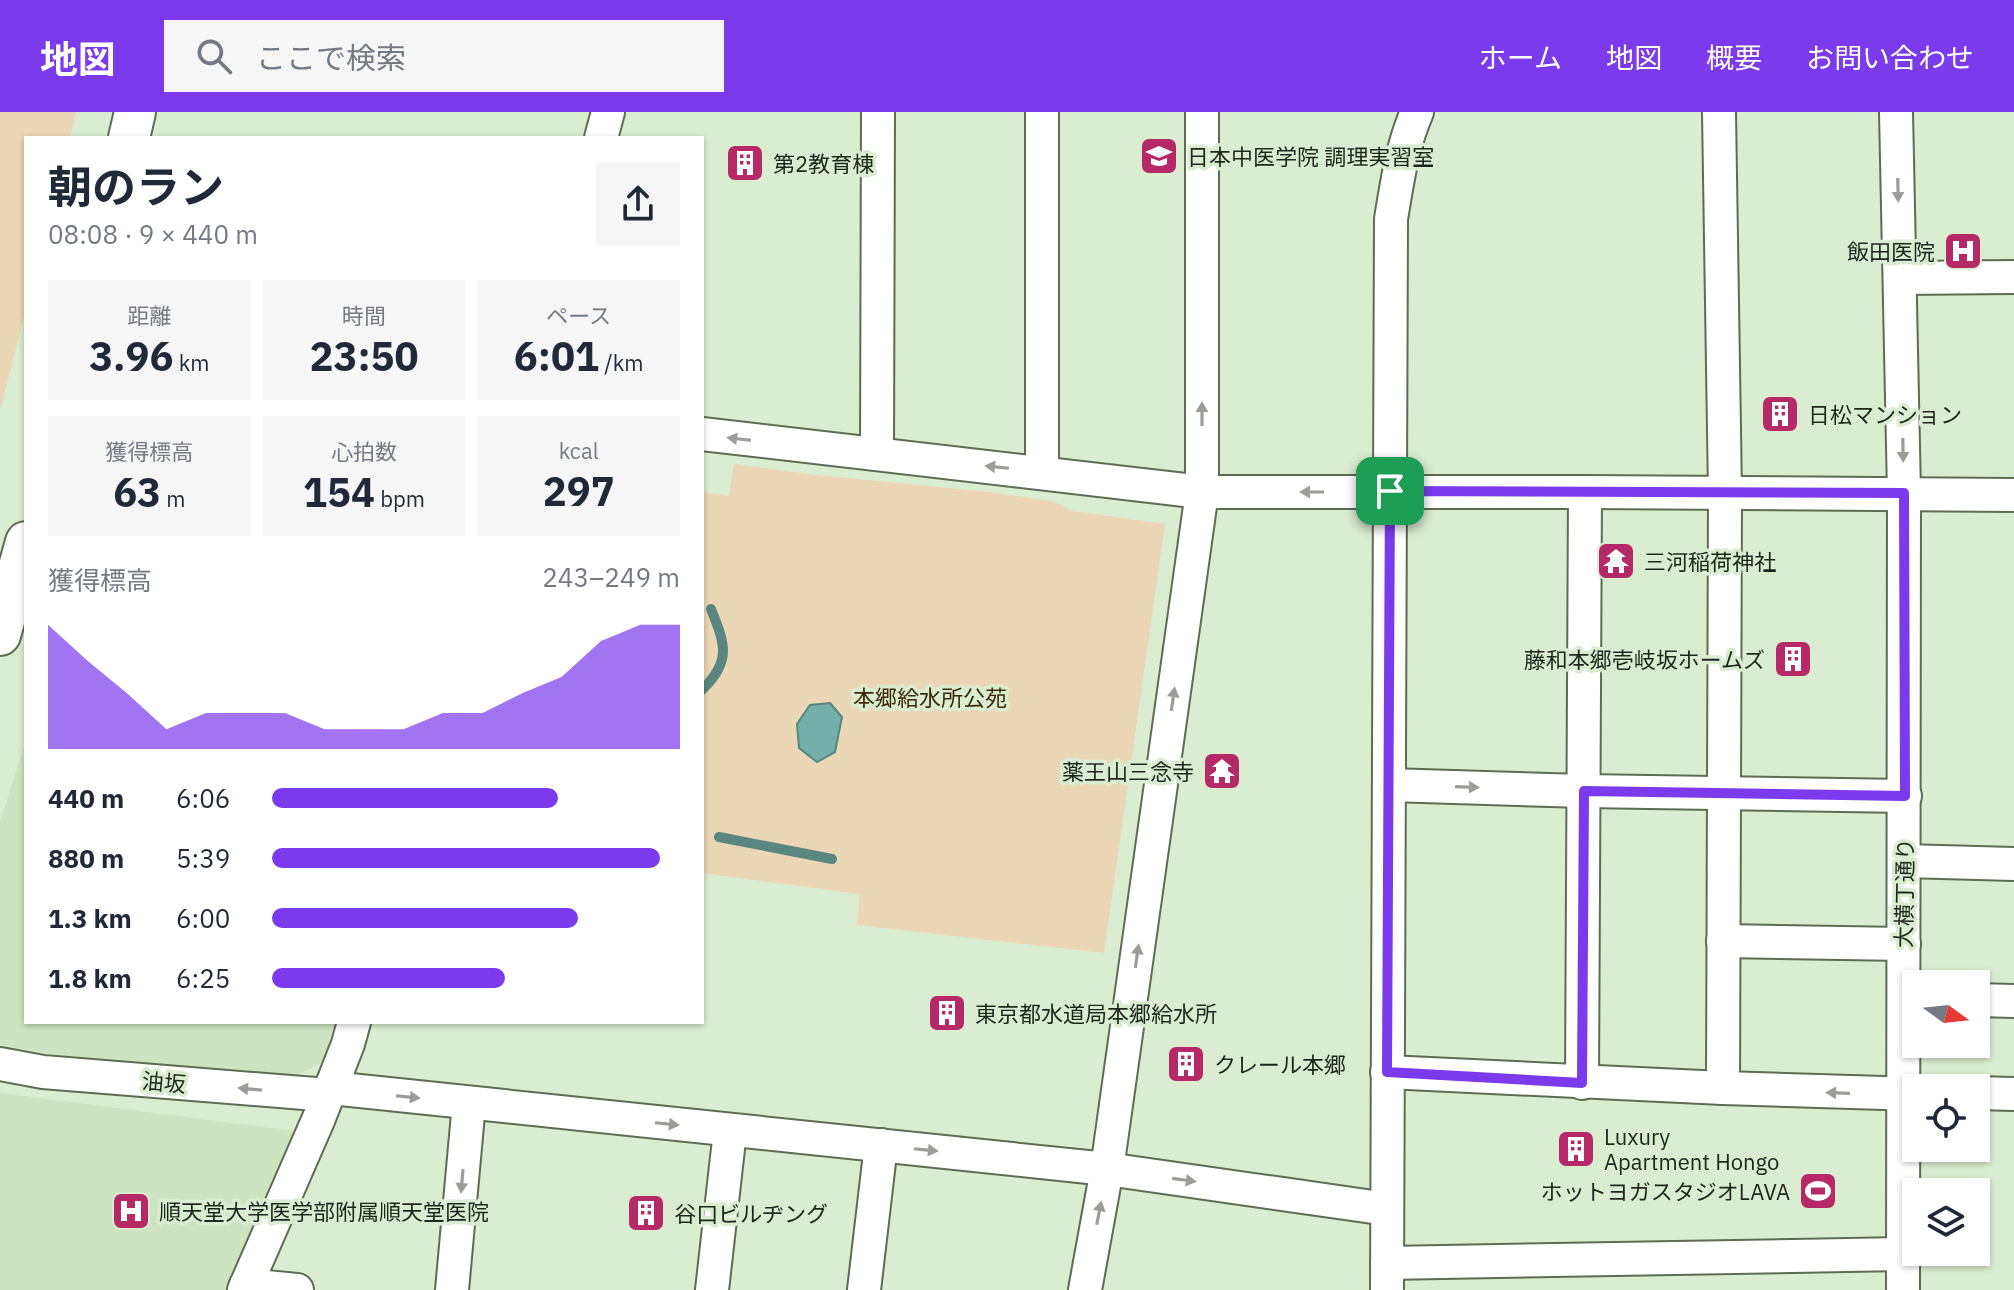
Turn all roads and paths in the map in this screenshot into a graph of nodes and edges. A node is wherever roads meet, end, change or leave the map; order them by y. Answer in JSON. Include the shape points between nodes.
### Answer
{"nodes":[{"id":1,"x":135,"y":112,"type":"edge"},
{"id":2,"x":608,"y":112,"type":"edge"},
{"id":3,"x":878,"y":112,"type":"edge"},
{"id":4,"x":1042,"y":112,"type":"edge"},
{"id":5,"x":1202,"y":112,"type":"edge"},
{"id":6,"x":1417,"y":112,"type":"edge"},
{"id":7,"x":1719,"y":112,"type":"edge"},
{"id":8,"x":1896,"y":112,"type":"edge"},
{"id":9,"x":129,"y":136,"type":"edge"},
{"id":10,"x":602,"y":136,"type":"edge"},
{"id":11,"x":2014,"y":277,"type":"edge"},
{"id":12,"x":1900,"y":278,"type":"junction"},
{"id":13,"x":704,"y":434,"type":"edge"},
{"id":14,"x":877,"y":454,"type":"junction"},
{"id":15,"x":1042,"y":472,"type":"junction"},
{"id":16,"x":1390,"y":491,"type":"junction"},
{"id":17,"x":1202,"y":492,"type":"junction"},
{"id":18,"x":1585,"y":492,"type":"junction"},
{"id":19,"x":1725,"y":493,"type":"junction"},
{"id":20,"x":1904,"y":493,"type":"junction"},
{"id":21,"x":2014,"y":495,"type":"edge"},
{"id":22,"x":24,"y":549,"type":"edge"},
{"id":23,"x":0,"y":635,"type":"edge"},
{"id":24,"x":1389,"y":785,"type":"junction"},
{"id":25,"x":1584,"y":791,"type":"junction"},
{"id":26,"x":1724,"y":793,"type":"junction"},
{"id":27,"x":1905,"y":796,"type":"junction"},
{"id":28,"x":1904,"y":861,"type":"junction"},
{"id":29,"x":2014,"y":864,"type":"edge"},
{"id":30,"x":1723,"y":941,"type":"junction"},
{"id":31,"x":1904,"y":944,"type":"junction"},
{"id":32,"x":1907,"y":970,"type":"edge"},
{"id":33,"x":1990,"y":1000,"type":"edge"},
{"id":34,"x":2014,"y":1001,"type":"edge"},
{"id":35,"x":353,"y":1024,"type":"edge"},
{"id":36,"x":0,"y":1064,"type":"edge"},
{"id":37,"x":1387,"y":1072,"type":"junction"},
{"id":38,"x":1582,"y":1083,"type":"junction"},
{"id":39,"x":1723,"y":1088,"type":"junction"},
{"id":40,"x":329,"y":1092,"type":"junction"},
{"id":41,"x":1990,"y":1093,"type":"edge"},
{"id":42,"x":1902,"y":1094,"type":"edge"},
{"id":43,"x":2014,"y":1094,"type":"edge"},
{"id":44,"x":469,"y":1103,"type":"junction"},
{"id":45,"x":730,"y":1131,"type":"junction"},
{"id":46,"x":881,"y":1145,"type":"junction"},
{"id":47,"x":1107,"y":1169,"type":"junction"},
{"id":48,"x":1387,"y":1209,"type":"junction"},
{"id":49,"x":1902,"y":1254,"type":"edge"},
{"id":50,"x":1903,"y":1266,"type":"edge"},
{"id":51,"x":1387,"y":1276,"type":"edge"},
{"id":52,"x":245,"y":1288,"type":"edge"},
{"id":53,"x":297,"y":1290,"type":"edge"},
{"id":54,"x":452,"y":1290,"type":"edge"},
{"id":55,"x":712,"y":1290,"type":"edge"},
{"id":56,"x":864,"y":1290,"type":"edge"},
{"id":57,"x":1085,"y":1290,"type":"edge"},
{"id":58,"x":1903,"y":1290,"type":"edge"}],
"edges":[{"from":1,"to":9,"type":"main road"},
{"from":2,"to":10,"type":"street"},
{"from":3,"to":14,"type":"street"},
{"from":4,"to":15,"type":"street"},
{"from":17,"to":5,"type":"street","one_way":true},
{"from":6,"to":16,"type":"street","via":[[1391,219]]},
{"from":7,"to":19,"type":"street"},
{"from":8,"to":12,"type":"street","name":"大横丁通り","one_way":true},
{"from":11,"to":12,"type":"street"},
{"from":12,"to":20,"type":"street","name":"大横丁通り","one_way":true},
{"from":14,"to":13,"type":"street","one_way":true},
{"from":15,"to":14,"type":"street","one_way":true},
{"from":15,"to":17,"type":"street"},
{"from":16,"to":17,"type":"street","one_way":true},
{"from":16,"to":18,"type":"street"},
{"from":16,"to":24,"type":"street"},
{"from":47,"to":17,"type":"street","one_way":true},
{"from":18,"to":19,"type":"street"},
{"from":18,"to":25,"type":"street"},
{"from":19,"to":20,"type":"street"},
{"from":19,"to":26,"type":"street"},
{"from":20,"to":21,"type":"street"},
{"from":20,"to":27,"type":"street","name":"大横丁通り"},
{"from":22,"to":23,"type":"main road"},
{"from":24,"to":25,"type":"street","one_way":true},
{"from":24,"to":37,"type":"street"},
{"from":25,"to":26,"type":"street"},
{"from":25,"to":38,"type":"street"},
{"from":26,"to":27,"type":"street"},
{"from":26,"to":30,"type":"street"},
{"from":27,"to":28,"type":"street","name":"大横丁通り"},
{"from":28,"to":29,"type":"street"},
{"from":28,"to":31,"type":"street","name":"大横丁通り"},
{"from":30,"to":31,"type":"street"},
{"from":30,"to":39,"type":"street"},
{"from":31,"to":32,"type":"street","name":"大横丁通り"},
{"from":33,"to":34,"type":"street"},
{"from":35,"to":40,"type":"street"},
{"from":40,"to":36,"type":"street","name":"油坂","one_way":true,"via":[[43,1072]]},
{"from":37,"to":38,"type":"street"},
{"from":37,"to":48,"type":"street"},
{"from":38,"to":39,"type":"street"},
{"from":42,"to":39,"type":"street","one_way":true},
{"from":40,"to":44,"type":"street","name":"油坂","one_way":true},
{"from":40,"to":52,"type":"street"},
{"from":41,"to":43,"type":"street"},
{"from":44,"to":45,"type":"street","name":"油坂","one_way":true},
{"from":44,"to":54,"type":"street","one_way":true},
{"from":45,"to":46,"type":"street","name":"油坂"},
{"from":45,"to":55,"type":"street"},
{"from":46,"to":47,"type":"street","name":"油坂","one_way":true},
{"from":46,"to":56,"type":"street"},
{"from":47,"to":48,"type":"street","name":"油坂","one_way":true},
{"from":57,"to":47,"type":"street","one_way":true},
{"from":48,"to":51,"type":"street"},
{"from":49,"to":51,"type":"street"},
{"from":50,"to":58,"type":"street","name":"大横丁通り"},
{"from":52,"to":53,"type":"street"}]}
